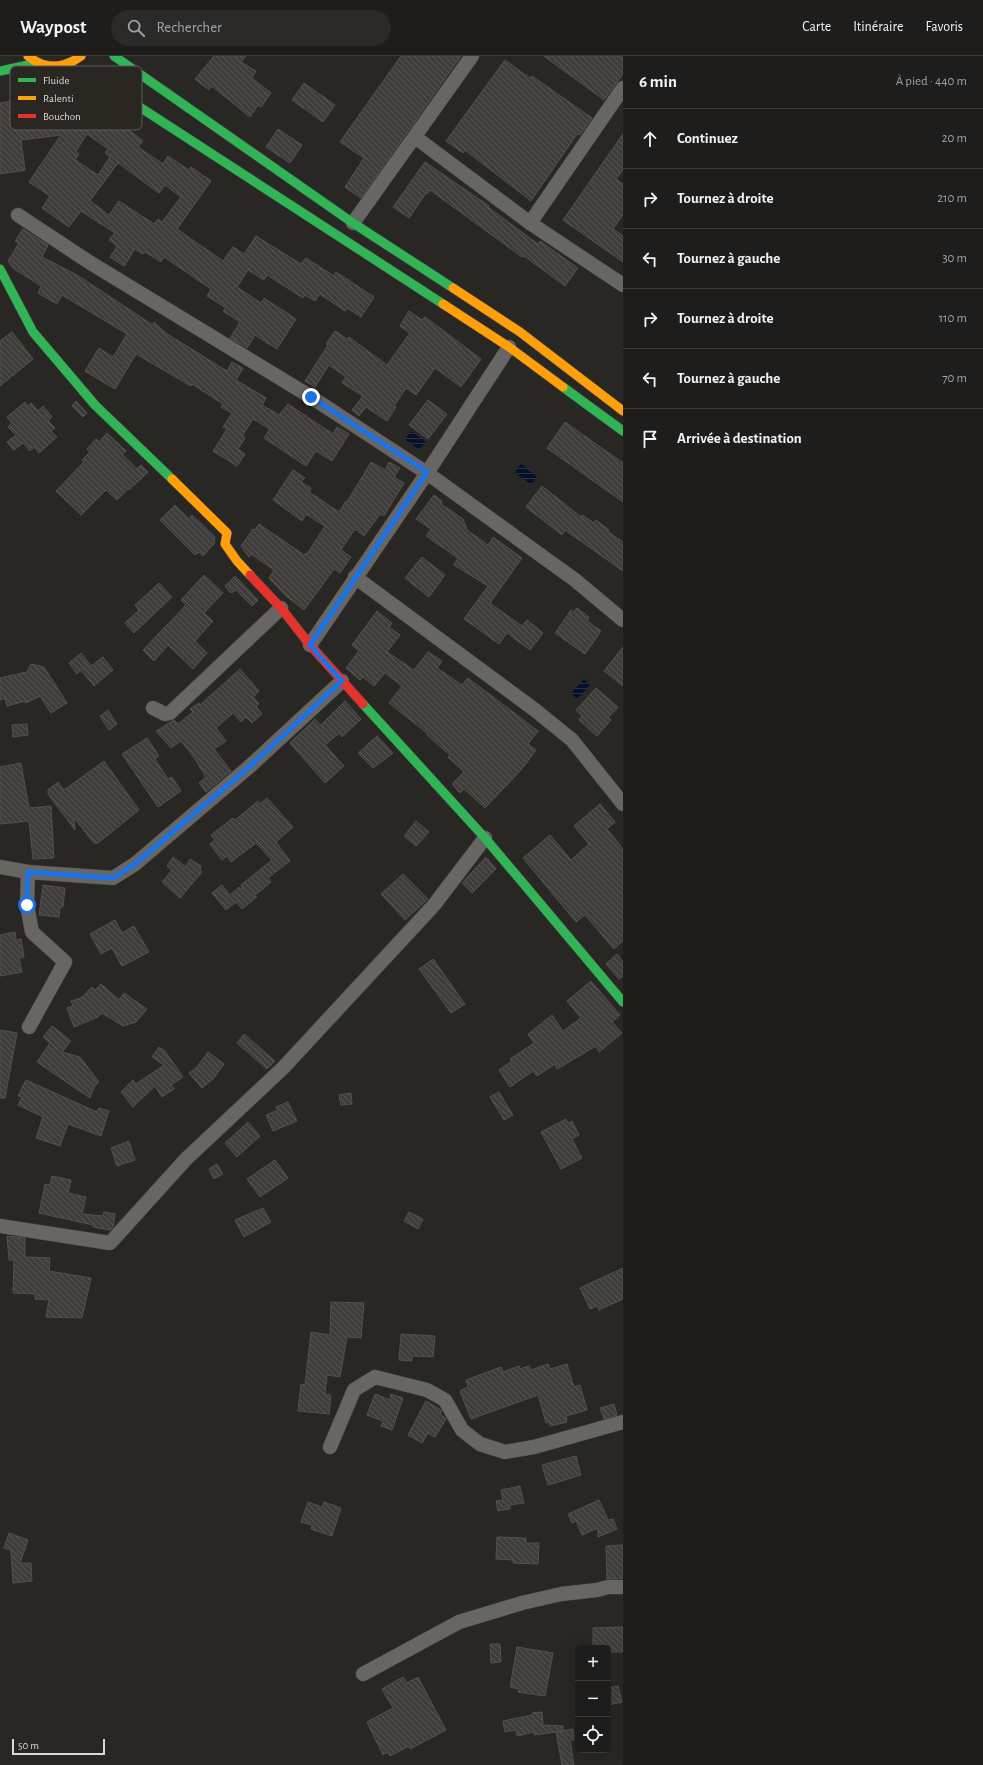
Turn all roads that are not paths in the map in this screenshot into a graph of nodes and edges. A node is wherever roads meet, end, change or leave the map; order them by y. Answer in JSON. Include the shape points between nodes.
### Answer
{"nodes":[{"id":1,"x":28,"y":56,"type":"edge"},
{"id":2,"x":81,"y":56,"type":"edge"},
{"id":3,"x":114,"y":56,"type":"edge"},
{"id":4,"x":472,"y":56,"type":"edge"},
{"id":5,"x":37,"y":63,"type":"junction"},
{"id":6,"x":23,"y":66,"type":"edge"},
{"id":7,"x":48,"y":66,"type":"edge"},
{"id":8,"x":64,"y":66,"type":"edge"},
{"id":9,"x":128,"y":66,"type":"edge"},
{"id":10,"x":10,"y":69,"type":"edge"},
{"id":11,"x":0,"y":71,"type":"edge"},
{"id":12,"x":142,"y":76,"type":"edge"},
{"id":13,"x":623,"y":88,"type":"edge"},
{"id":14,"x":142,"y":109,"type":"edge"},
{"id":15,"x":415,"y":137,"type":"junction"},
{"id":16,"x":18,"y":215,"type":"dead end"},
{"id":17,"x":530,"y":223,"type":"junction"},
{"id":18,"x":353,"y":224,"type":"junction"},
{"id":19,"x":0,"y":269,"type":"edge"},
{"id":20,"x":623,"y":285,"type":"edge"},
{"id":21,"x":509,"y":347,"type":"junction"},
{"id":22,"x":623,"y":411,"type":"edge"},
{"id":23,"x":623,"y":431,"type":"edge"},
{"id":24,"x":427,"y":472,"type":"junction"},
{"id":25,"x":355,"y":577,"type":"junction"},
{"id":26,"x":281,"y":608,"type":"junction"},
{"id":27,"x":623,"y":620,"type":"edge"},
{"id":28,"x":310,"y":645,"type":"junction"},
{"id":29,"x":342,"y":681,"type":"junction"},
{"id":30,"x":153,"y":708,"type":"dead end"},
{"id":31,"x":623,"y":804,"type":"edge"},
{"id":32,"x":485,"y":838,"type":"junction"},
{"id":33,"x":0,"y":867,"type":"edge"},
{"id":34,"x":28,"y":872,"type":"junction"},
{"id":35,"x":623,"y":1002,"type":"edge"},
{"id":36,"x":29,"y":1027,"type":"dead end"},
{"id":37,"x":0,"y":1226,"type":"edge"},
{"id":38,"x":623,"y":1422,"type":"edge"},
{"id":39,"x":330,"y":1447,"type":"dead end"},
{"id":40,"x":623,"y":1587,"type":"edge"},
{"id":41,"x":363,"y":1674,"type":"dead end"}],
"edges":[{"from":1,"to":5,"type":"main road"},
{"from":2,"to":8,"type":"main road"},
{"from":3,"to":9,"type":"main road"},
{"from":4,"to":15,"type":"street"},
{"from":5,"to":6,"type":"main road"},
{"from":5,"to":7,"type":"main road"},
{"from":10,"to":11,"type":"main road"},
{"from":12,"to":18,"type":"main road"},
{"from":13,"to":17,"type":"street"},
{"from":14,"to":21,"type":"main road"},
{"from":15,"to":17,"type":"street"},
{"from":15,"to":18,"type":"street"},
{"from":16,"to":24,"type":"street","via":[[89,262],[311,397]]},
{"from":17,"to":20,"type":"street"},
{"from":18,"to":22,"type":"main road","via":[[520,332]]},
{"from":19,"to":26,"type":"main road","via":[[33,332],[96,405],[227,533],[225,544],[233,556]]},
{"from":21,"to":23,"type":"main road"},
{"from":21,"to":24,"type":"street"},
{"from":24,"to":25,"type":"street"},
{"from":24,"to":27,"type":"street","via":[[575,580]]},
{"from":25,"to":28,"type":"street"},
{"from":25,"to":31,"type":"street","via":[[572,740]]},
{"from":26,"to":28,"type":"main road"},
{"from":26,"to":30,"type":"street","via":[[170,713],[165,714]]},
{"from":28,"to":29,"type":"main road"},
{"from":29,"to":32,"type":"main road"},
{"from":29,"to":34,"type":"street","via":[[249,767],[135,864],[113,878]]},
{"from":32,"to":35,"type":"main road"},
{"from":32,"to":37,"type":"street","via":[[434,905],[283,1068],[186,1159],[110,1243]]},
{"from":33,"to":34,"type":"street"},
{"from":34,"to":36,"type":"street","via":[[27,905],[32,932],[65,962]]},
{"from":38,"to":39,"type":"street","via":[[534,1447],[505,1452],[480,1444],[462,1430],[445,1400],[427,1390],[375,1377],[354,1390]]},
{"from":40,"to":41,"type":"street","via":[[561,1594],[459,1622]]}]}
